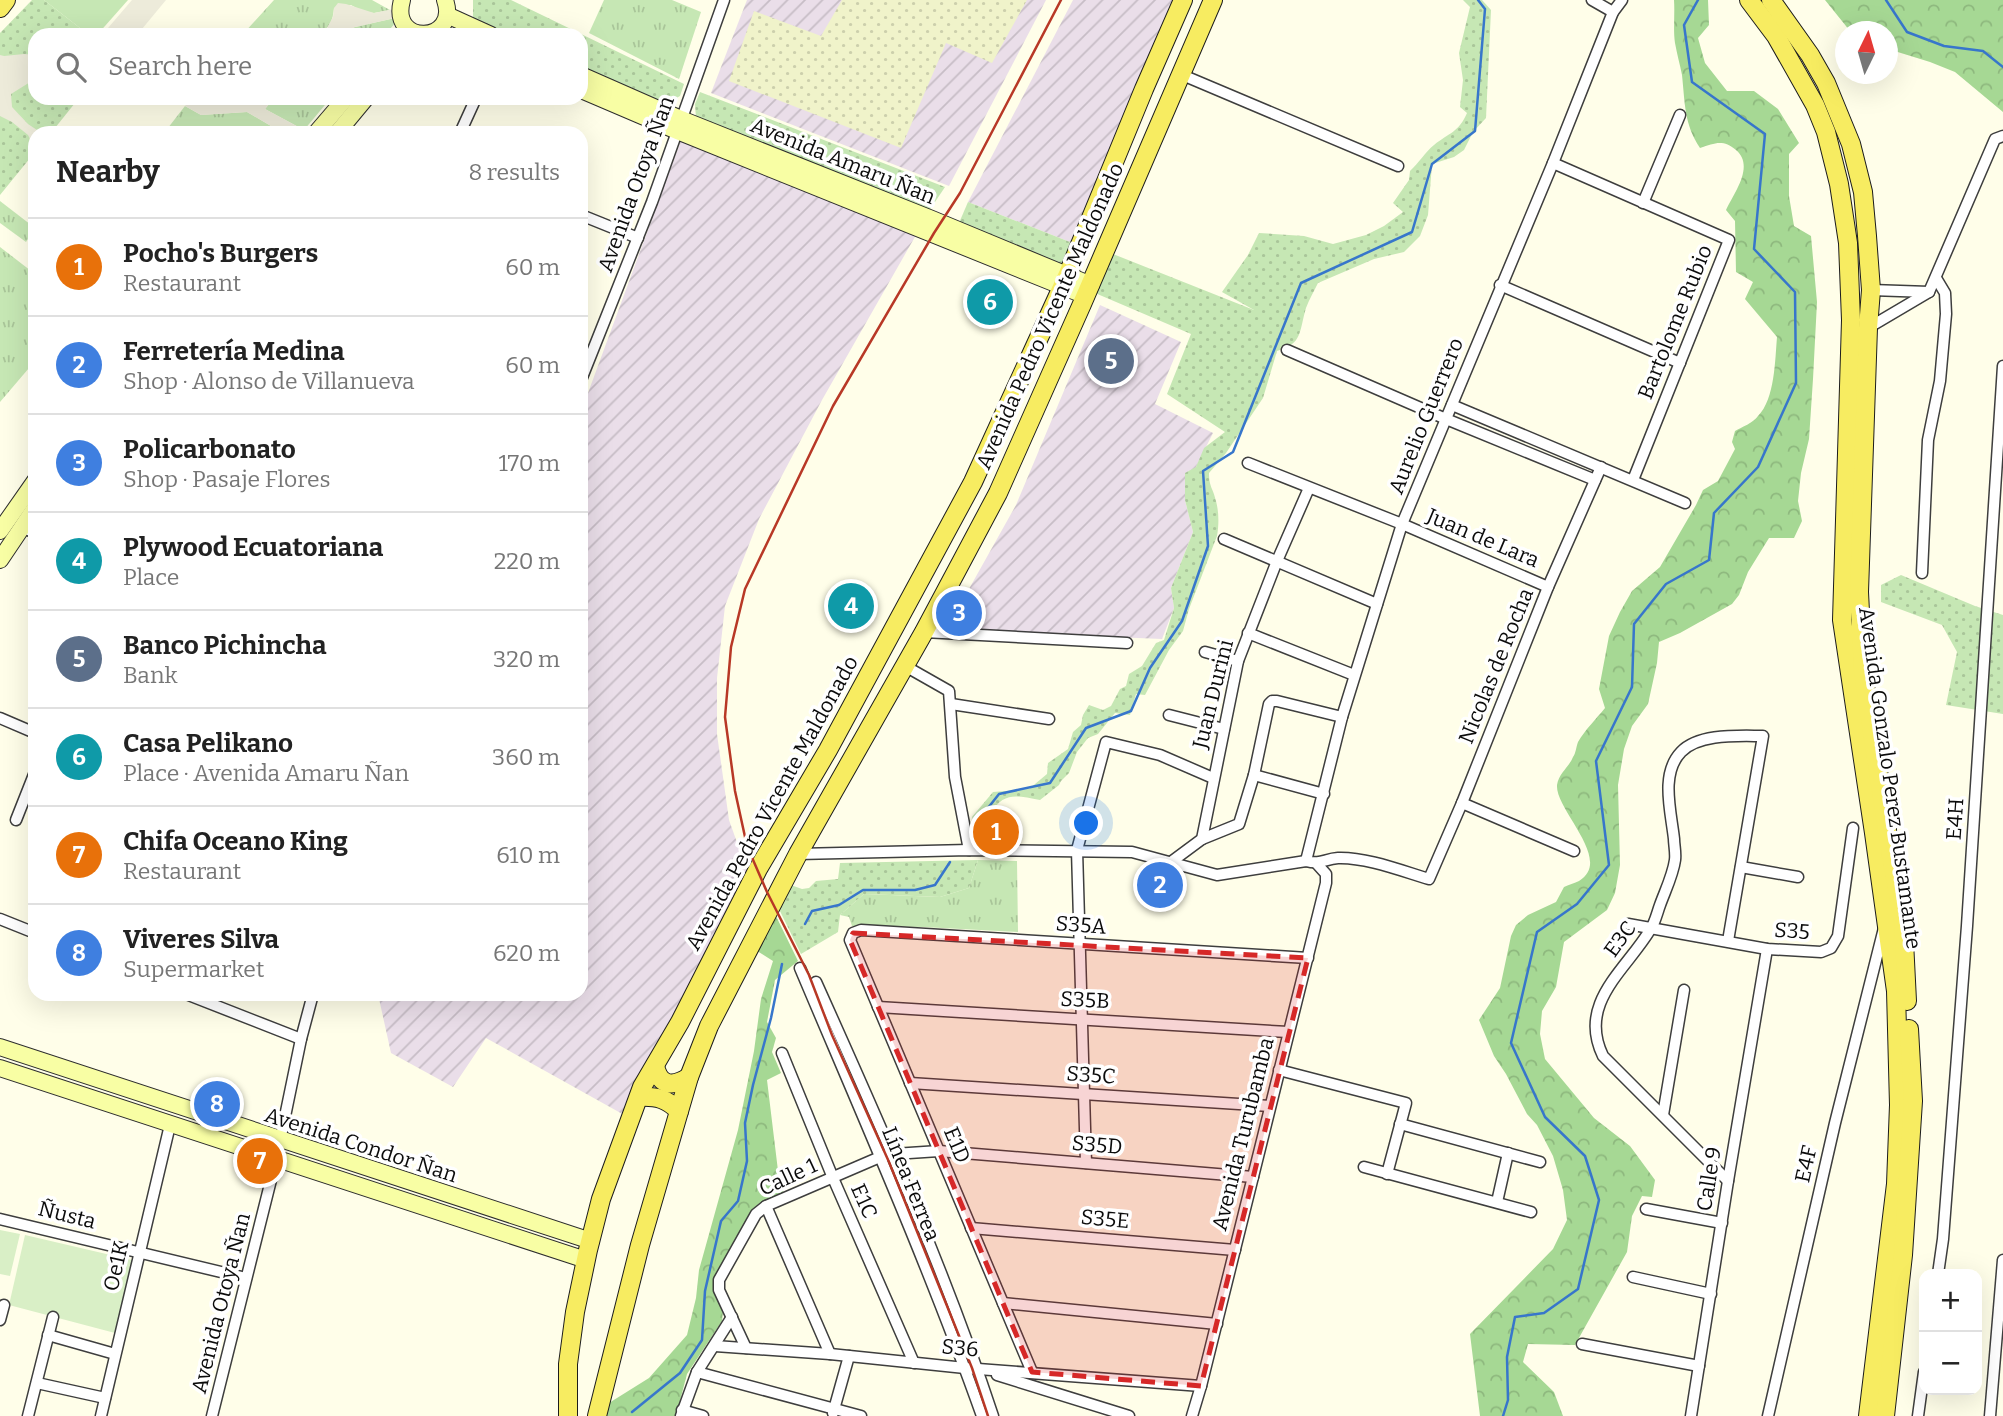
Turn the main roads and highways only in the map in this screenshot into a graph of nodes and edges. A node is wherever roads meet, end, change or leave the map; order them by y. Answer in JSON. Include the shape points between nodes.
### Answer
{"nodes":[{"id":1,"x":6,"y":0,"type":"edge"},
{"id":2,"x":401,"y":0,"type":"edge"},
{"id":3,"x":1183,"y":0,"type":"edge"},
{"id":4,"x":1213,"y":0,"type":"edge"},
{"id":5,"x":1749,"y":0,"type":"edge"},
{"id":6,"x":1771,"y":0,"type":"edge"},
{"id":7,"x":0,"y":8,"type":"edge"},
{"id":8,"x":447,"y":14,"type":"edge"},
{"id":9,"x":407,"y":28,"type":"edge"},
{"id":10,"x":434,"y":28,"type":"edge"},
{"id":11,"x":476,"y":28,"type":"edge"},
{"id":12,"x":588,"y":79,"type":"edge"},
{"id":13,"x":588,"y":92,"type":"edge"},
{"id":14,"x":340,"y":105,"type":"edge"},
{"id":15,"x":360,"y":105,"type":"edge"},
{"id":16,"x":679,"y":125,"type":"junction"},
{"id":17,"x":322,"y":126,"type":"edge"},
{"id":18,"x":343,"y":126,"type":"edge"},
{"id":19,"x":1066,"y":280,"type":"junction"},
{"id":20,"x":1088,"y":291,"type":"junction"},
{"id":21,"x":1856,"y":435,"type":"junction"},
{"id":22,"x":28,"y":495,"type":"edge"},
{"id":23,"x":28,"y":513,"type":"edge"},
{"id":24,"x":13,"y":525,"type":"edge"},
{"id":25,"x":0,"y":560,"type":"edge"},
{"id":26,"x":0,"y":1047,"type":"edge"},
{"id":27,"x":655,"y":1066,"type":"junction"},
{"id":28,"x":0,"y":1068,"type":"edge"},
{"id":29,"x":689,"y":1077,"type":"junction"},
{"id":30,"x":639,"y":1097,"type":"junction"},
{"id":31,"x":679,"y":1111,"type":"junction"},
{"id":32,"x":590,"y":1241,"type":"junction"},
{"id":33,"x":586,"y":1260,"type":"junction"},
{"id":34,"x":568,"y":1416,"type":"edge"},
{"id":35,"x":597,"y":1416,"type":"edge"},
{"id":36,"x":1868,"y":1416,"type":"edge"},
{"id":37,"x":1885,"y":1416,"type":"edge"}],
"edges":[{"from":1,"to":7,"type":"main road"},
{"from":2,"to":9,"type":"main road","via":[[399,10]]},
{"from":3,"to":19,"type":"main road","name":"Avenida Pedro Vicente Maldonado"},
{"from":4,"to":20,"type":"main road","name":"Avenida Pedro Vicente Maldonado"},
{"from":5,"to":21,"type":"main road","name":"Avenida Gonzalo Perez Bustamante","via":[[1776,36],[1815,106],[1839,184],[1848,243]]},
{"from":6,"to":21,"type":"main road","name":"Avenida Gonzalo Perez Bustamante","via":[[1826,83],[1851,144],[1863,192],[1871,290]]},
{"from":8,"to":10,"type":"main road"},
{"from":8,"to":11,"type":"main road"},
{"from":12,"to":16,"type":"main road","name":"Avenida Amaru Ñan"},
{"from":13,"to":16,"type":"main road","name":"Avenida Amaru Ñan"},
{"from":14,"to":17,"type":"main road"},
{"from":15,"to":18,"type":"main road"},
{"from":16,"to":19,"type":"main road","name":"Avenida Amaru Ñan"},
{"from":19,"to":20,"type":"main road","name":"Avenida Amaru Ñan"},
{"from":19,"to":27,"type":"main road","name":"Avenida Pedro Vicente Maldonado","via":[[973,482],[758,869]]},
{"from":20,"to":29,"type":"main road","name":"Avenida Pedro Vicente Maldonado","via":[[998,494],[798,854],[709,1026]]},
{"from":21,"to":36,"type":"main road","name":"Avenida Gonzalo Perez Bustamante","via":[[1842,620],[1896,991],[1899,1105],[1896,1184]]},
{"from":21,"to":37,"type":"main road","name":"Avenida Gonzalo Perez Bustamante","via":[[1863,671],[1903,921],[1913,1101],[1903,1255]]},
{"from":22,"to":24,"type":"main road"},
{"from":23,"to":24,"type":"main road"},
{"from":24,"to":25,"type":"main road"},
{"from":26,"to":32,"type":"main road","name":"Avenida Condor Ñan"},
{"from":27,"to":29,"type":"main road","via":[[659,1077],[669,1083]]},
{"from":27,"to":30,"type":"main road","name":"Avenida Pedro Vicente Maldonado"},
{"from":28,"to":33,"type":"main road","name":"Avenida Condor Ñan"},
{"from":29,"to":31,"type":"main road","name":"Avenida Pedro Vicente Maldonado"},
{"from":30,"to":31,"type":"main road","via":[[663,1098]]},
{"from":30,"to":32,"type":"main road","name":"Avenida Pedro Vicente Maldonado"},
{"from":31,"to":35,"type":"main road","name":"Avenida Pedro Vicente Maldonado"},
{"from":32,"to":33,"type":"main road","name":"Avenida Pedro Vicente Maldonado"},
{"from":33,"to":34,"type":"main road","name":"Avenida Pedro Vicente Maldonado","via":[[568,1364]]}]}
